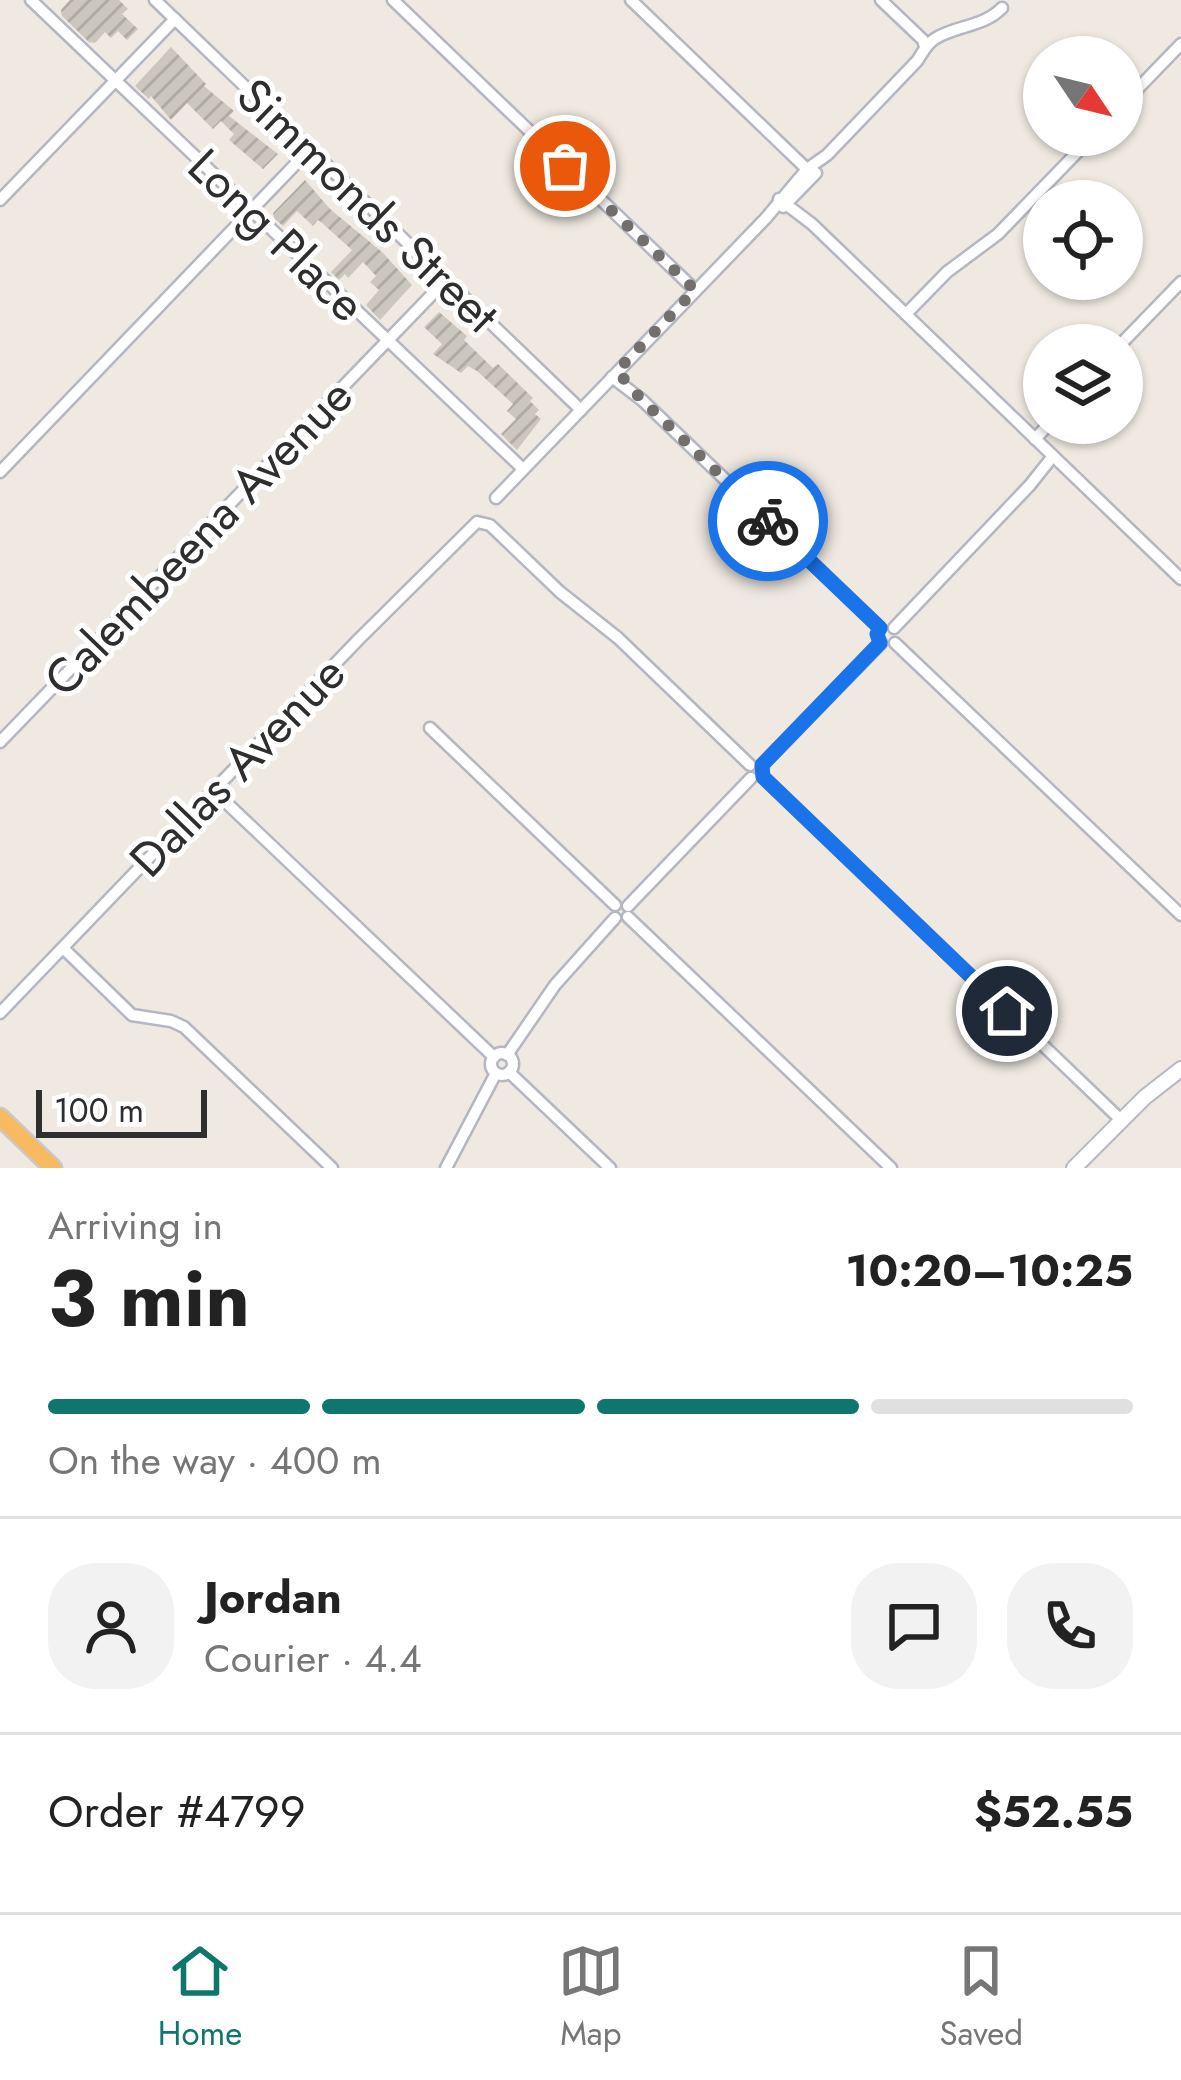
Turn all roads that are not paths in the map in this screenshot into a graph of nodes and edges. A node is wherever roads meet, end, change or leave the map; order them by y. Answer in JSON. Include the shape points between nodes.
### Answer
{"nodes":[{"id":1,"x":31,"y":0,"type":"edge"},
{"id":2,"x":155,"y":0,"type":"edge"},
{"id":3,"x":393,"y":0,"type":"edge"},
{"id":4,"x":631,"y":0,"type":"edge"},
{"id":5,"x":881,"y":0,"type":"edge"},
{"id":6,"x":1002,"y":8,"type":"dead end"},
{"id":7,"x":175,"y":19,"type":"junction"},
{"id":8,"x":1181,"y":44,"type":"edge"},
{"id":9,"x":925,"y":47,"type":"junction"},
{"id":10,"x":115,"y":80,"type":"junction"},
{"id":11,"x":1143,"y":83,"type":"edge"},
{"id":12,"x":310,"y":148,"type":"junction"},
{"id":13,"x":1074,"y":156,"type":"edge"},
{"id":14,"x":810,"y":172,"type":"junction"},
{"id":15,"x":785,"y":198,"type":"junction"},
{"id":16,"x":0,"y":200,"type":"edge"},
{"id":17,"x":251,"y":210,"type":"junction"},
{"id":18,"x":446,"y":280,"type":"junction"},
{"id":19,"x":1181,"y":282,"type":"edge"},
{"id":20,"x":695,"y":290,"type":"junction"},
{"id":21,"x":906,"y":314,"type":"junction"},
{"id":22,"x":1140,"y":324,"type":"edge"},
{"id":23,"x":388,"y":340,"type":"junction"},
{"id":24,"x":615,"y":374,"type":"junction"},
{"id":25,"x":580,"y":410,"type":"junction"},
{"id":26,"x":1023,"y":427,"type":"edge"},
{"id":27,"x":1040,"y":444,"type":"edge"},
{"id":28,"x":1056,"y":459,"type":"junction"},
{"id":29,"x":523,"y":469,"type":"junction"},
{"id":30,"x":0,"y":472,"type":"edge"},
{"id":31,"x":496,"y":498,"type":"dead end"},
{"id":32,"x":1181,"y":578,"type":"edge"},
{"id":33,"x":887,"y":628,"type":"junction"},
{"id":34,"x":880,"y":643,"type":"junction"},
{"id":35,"x":895,"y":643,"type":"junction"},
{"id":36,"x":430,"y":728,"type":"dead end"},
{"id":37,"x":0,"y":742,"type":"edge"},
{"id":38,"x":756,"y":771,"type":"junction"},
{"id":39,"x":214,"y":791,"type":"junction"},
{"id":40,"x":621,"y":911,"type":"junction"},
{"id":41,"x":1181,"y":915,"type":"edge"},
{"id":42,"x":62,"y":948,"type":"junction"},
{"id":43,"x":0,"y":1013,"type":"edge"},
{"id":44,"x":500,"y":1056,"type":"junction"},
{"id":45,"x":502,"y":1073,"type":"junction"},
{"id":46,"x":1178,"y":1076,"type":"edge"},
{"id":47,"x":0,"y":1118,"type":"edge"},
{"id":48,"x":1121,"y":1120,"type":"junction"},
{"id":49,"x":53,"y":1168,"type":"edge"},
{"id":50,"x":332,"y":1168,"type":"edge"},
{"id":51,"x":446,"y":1168,"type":"edge"},
{"id":52,"x":610,"y":1168,"type":"edge"},
{"id":53,"x":890,"y":1168,"type":"edge"},
{"id":54,"x":1074,"y":1168,"type":"edge"}],
"edges":[{"from":1,"to":10,"type":"street","name":"Long Place"},
{"from":2,"to":7,"type":"street","name":"Simmonds Street"},
{"from":3,"to":20,"type":"street"},
{"from":4,"to":14,"type":"street"},
{"from":5,"to":9,"type":"street"},
{"from":6,"to":9,"type":"street"},
{"from":7,"to":10,"type":"street"},
{"from":7,"to":12,"type":"street","name":"Simmonds Street"},
{"from":8,"to":11,"type":"street"},
{"from":9,"to":14,"type":"street"},
{"from":10,"to":16,"type":"street"},
{"from":10,"to":17,"type":"street","name":"Long Place"},
{"from":12,"to":17,"type":"street"},
{"from":12,"to":18,"type":"street","name":"Simmonds Street"},
{"from":13,"to":21,"type":"street"},
{"from":14,"to":15,"type":"street"},
{"from":15,"to":20,"type":"street"},
{"from":15,"to":21,"type":"street"},
{"from":17,"to":23,"type":"street","name":"Long Place"},
{"from":17,"to":30,"type":"street"},
{"from":18,"to":23,"type":"street","name":"Calembeena Avenue"},
{"from":18,"to":25,"type":"street","name":"Simmonds Street"},
{"from":19,"to":22,"type":"street"},
{"from":20,"to":24,"type":"street"},
{"from":21,"to":26,"type":"street"},
{"from":23,"to":29,"type":"street","name":"Long Place"},
{"from":23,"to":37,"type":"street","name":"Calembeena Avenue"},
{"from":24,"to":25,"type":"street"},
{"from":24,"to":33,"type":"street"},
{"from":25,"to":29,"type":"street"},
{"from":27,"to":28,"type":"street"},
{"from":28,"to":32,"type":"street"},
{"from":28,"to":33,"type":"street"},
{"from":29,"to":31,"type":"street"},
{"from":33,"to":34,"type":"street"},
{"from":33,"to":35,"type":"street"},
{"from":34,"to":35,"type":"street"},
{"from":34,"to":38,"type":"street"},
{"from":35,"to":41,"type":"street"},
{"from":36,"to":40,"type":"street"},
{"from":38,"to":39,"type":"street","name":"Dallas Avenue","via":[[617,638],[477,522]]},
{"from":38,"to":40,"type":"street"},
{"from":38,"to":48,"type":"street"},
{"from":39,"to":42,"type":"street","name":"Dallas Avenue"},
{"from":39,"to":44,"type":"street"},
{"from":40,"to":44,"type":"street"},
{"from":40,"to":53,"type":"street"},
{"from":42,"to":43,"type":"street","name":"Dallas Avenue"},
{"from":42,"to":50,"type":"street","via":[[132,1015],[184,1027]]},
{"from":44,"to":45,"type":"street","via":[[491,1064]]},
{"from":44,"to":45,"type":"street","via":[[512,1063]]},
{"from":45,"to":51,"type":"street"},
{"from":45,"to":52,"type":"street"},
{"from":46,"to":48,"type":"street"},
{"from":47,"to":49,"type":"highway"},
{"from":48,"to":54,"type":"street"}]}
